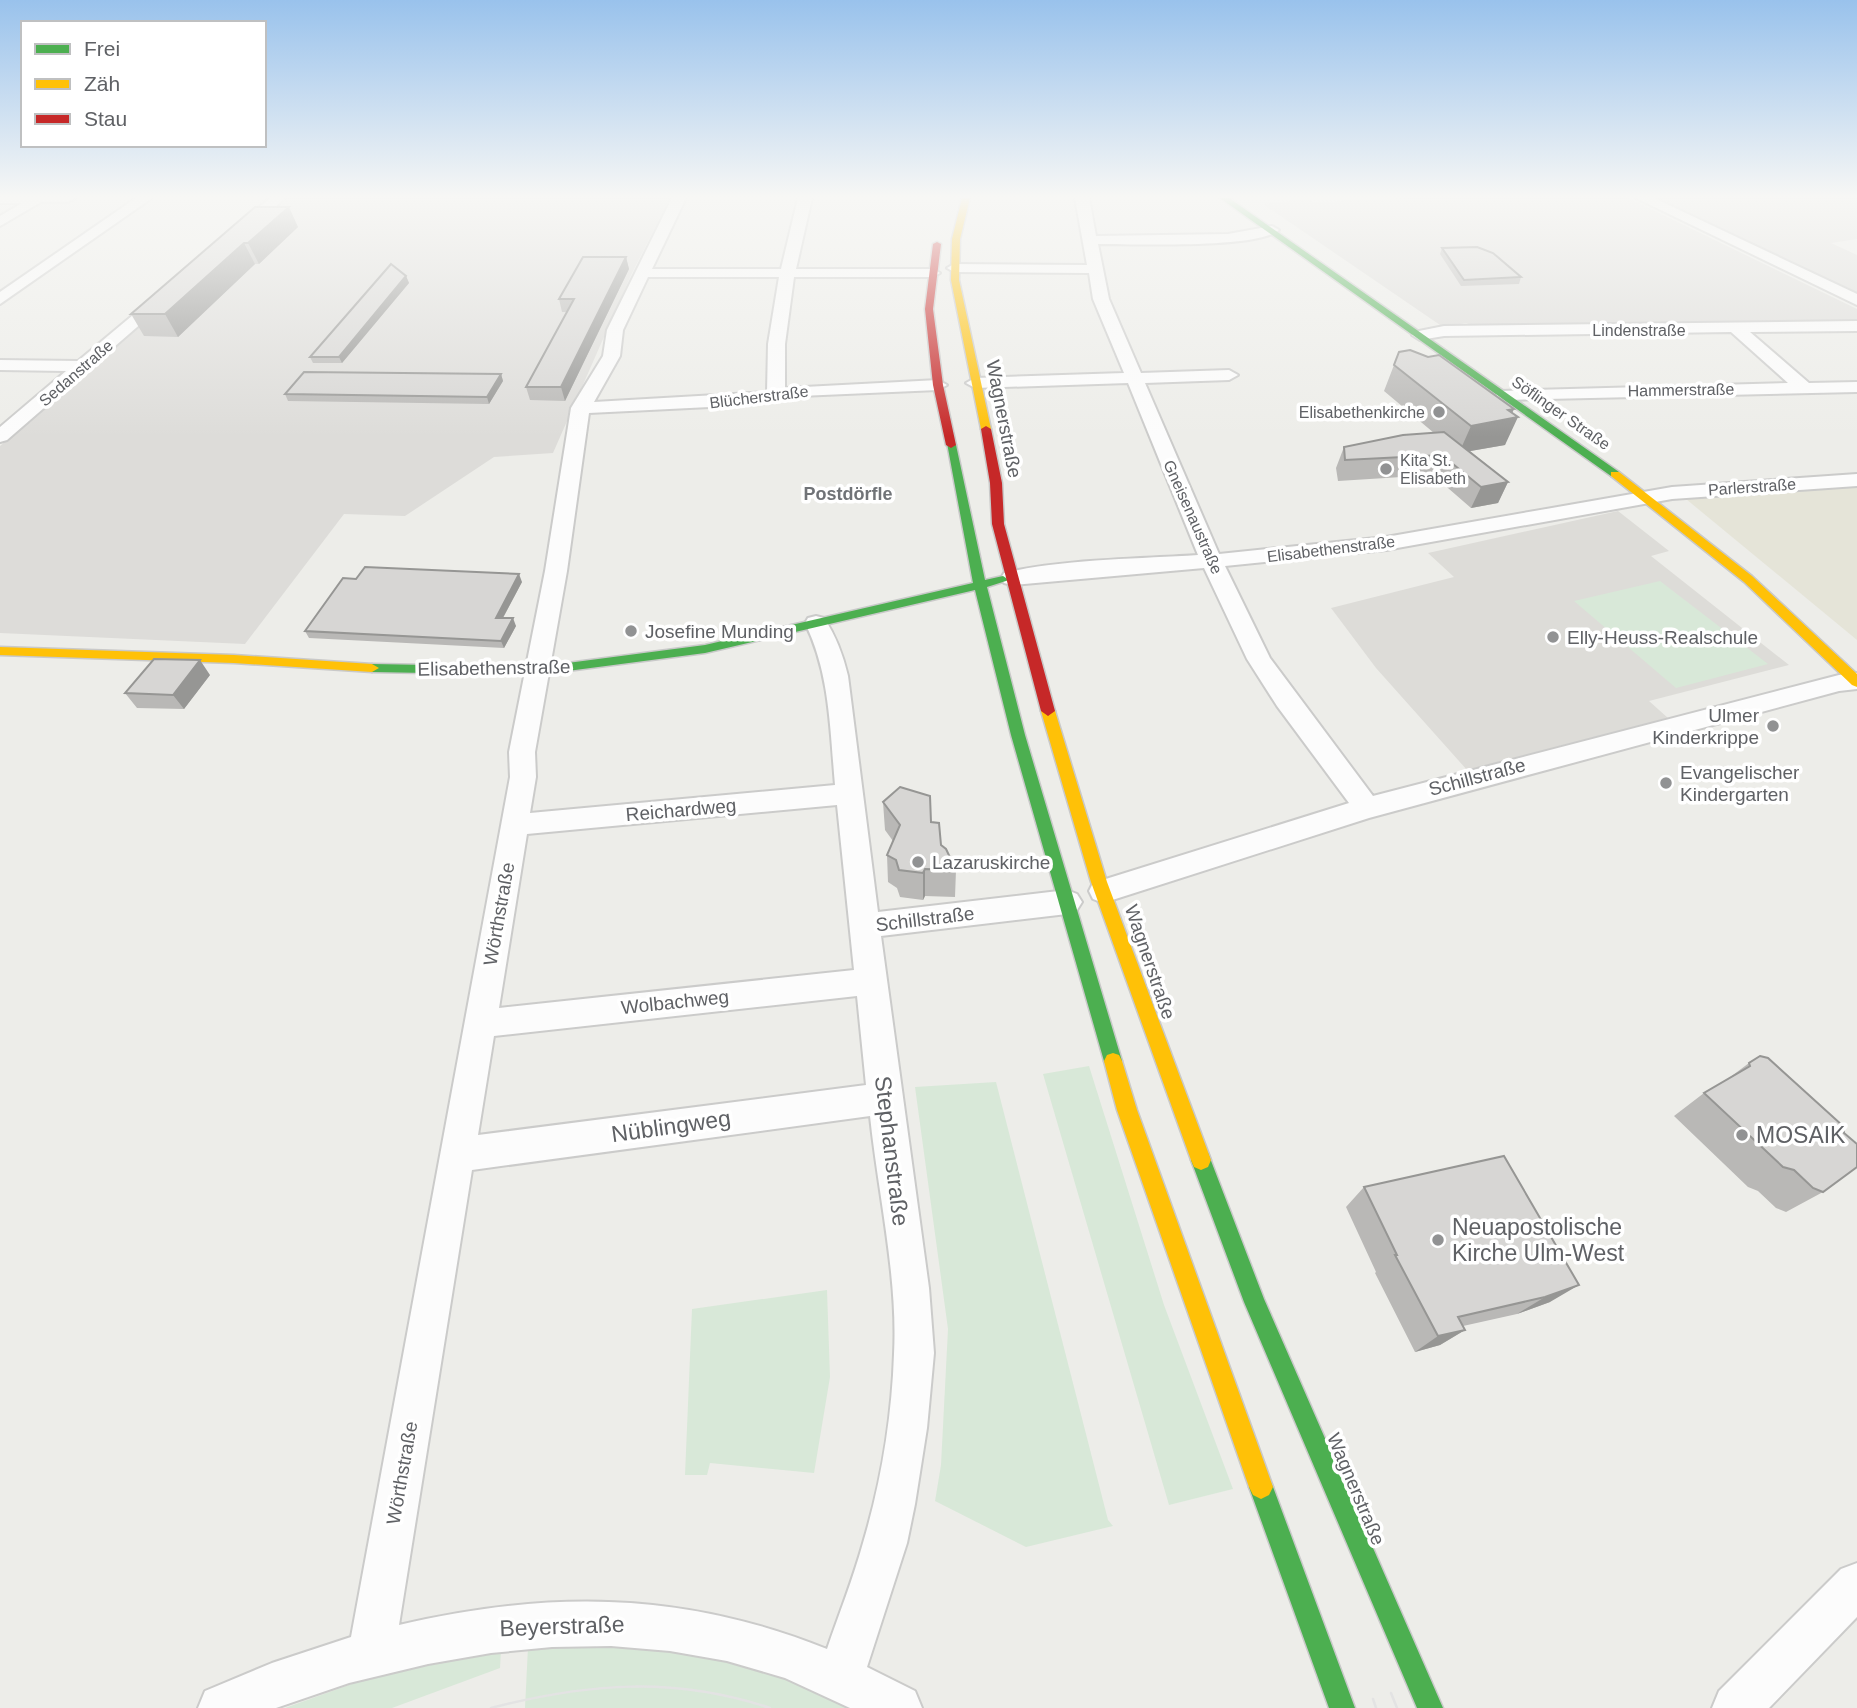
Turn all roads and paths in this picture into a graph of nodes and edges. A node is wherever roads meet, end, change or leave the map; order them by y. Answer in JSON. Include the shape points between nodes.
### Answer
{"nodes":[{"id":1,"x":31,"y":278,"type":"edge"},
{"id":2,"x":639,"y":278,"type":"edge"},
{"id":3,"x":786,"y":278,"type":"edge"},
{"id":4,"x":932,"y":278,"type":"edge"},
{"id":5,"x":954,"y":278,"type":"edge"},
{"id":6,"x":1096,"y":278,"type":"edge"},
{"id":7,"x":1339,"y":278,"type":"edge"},
{"id":8,"x":1810,"y":278,"type":"edge"},
{"id":9,"x":172,"y":289,"type":"edge"},
{"id":10,"x":0,"y":299,"type":"edge"},
{"id":11,"x":1857,"y":300,"type":"edge"},
{"id":12,"x":1857,"y":326,"type":"edge"},
{"id":13,"x":1737,"y":329,"type":"junction"},
{"id":14,"x":1420,"y":335,"type":"junction"},
{"id":15,"x":0,"y":365,"type":"edge"},
{"id":16,"x":85,"y":366,"type":"junction"},
{"id":17,"x":1229,"y":375,"type":"dead end"},
{"id":18,"x":1133,"y":378,"type":"junction"},
{"id":19,"x":957,"y":384,"type":"junction"},
{"id":20,"x":1857,"y":387,"type":"edge"},
{"id":21,"x":1804,"y":388,"type":"junction"},
{"id":22,"x":776,"y":395,"type":"junction"},
{"id":23,"x":1505,"y":395,"type":"junction"},
{"id":24,"x":580,"y":408,"type":"junction"},
{"id":25,"x":0,"y":436,"type":"edge"},
{"id":26,"x":1857,"y":480,"type":"edge"},
{"id":27,"x":1646,"y":496,"type":"junction"},
{"id":28,"x":1211,"y":560,"type":"junction"},
{"id":29,"x":1012,"y":578,"type":"junction"},
{"id":30,"x":980,"y":585,"type":"junction"},
{"id":31,"x":816,"y":623,"type":"junction"},
{"id":32,"x":0,"y":651,"type":"edge"},
{"id":33,"x":537,"y":671,"type":"junction"},
{"id":34,"x":1857,"y":678,"type":"edge"},
{"id":35,"x":849,"y":794,"type":"junction"},
{"id":36,"x":1367,"y":807,"type":"junction"},
{"id":37,"x":514,"y":825,"type":"junction"},
{"id":38,"x":1103,"y":891,"type":"junction"},
{"id":39,"x":1067,"y":902,"type":"junction"},
{"id":40,"x":866,"y":926,"type":"junction"},
{"id":41,"x":871,"y":981,"type":"junction"},
{"id":42,"x":480,"y":1024,"type":"junction"},
{"id":43,"x":885,"y":1098,"type":"junction"},
{"id":44,"x":457,"y":1154,"type":"junction"},
{"id":45,"x":1857,"y":1586,"type":"edge"},
{"id":46,"x":371,"y":1653,"type":"junction"},
{"id":47,"x":841,"y":1676,"type":"junction"},
{"id":48,"x":222,"y":1708,"type":"edge"},
{"id":49,"x":898,"y":1708,"type":"edge"},
{"id":50,"x":1342,"y":1708,"type":"edge"},
{"id":51,"x":1430,"y":1708,"type":"edge"},
{"id":52,"x":1736,"y":1708,"type":"edge"}],
"edges":[{"from":1,"to":10,"type":"street"},
{"from":2,"to":24,"type":"street","name":"Wörthstraße","via":[[615,330],[617,341]]},
{"from":3,"to":22,"type":"street","via":[[779,306]]},
{"from":4,"to":19,"type":"street","name":"Wagnerstraße","via":[[929,309]]},
{"from":5,"to":19,"type":"street","name":"Wagnerstraße","via":[[962,307]]},
{"from":6,"to":18,"type":"street","name":"Gneisenaustraße"},
{"from":7,"to":14,"type":"street","name":"Söflinger Straße"},
{"from":8,"to":11,"type":"street"},
{"from":9,"to":16,"type":"street","name":"Sedanstraße"},
{"from":12,"to":13,"type":"street","name":"Lindenstraße"},
{"from":13,"to":14,"type":"street","name":"Lindenstraße","via":[[1444,331]]},
{"from":13,"to":21,"type":"street"},
{"from":14,"to":23,"type":"street","name":"Söflinger Straße"},
{"from":15,"to":16,"type":"street"},
{"from":16,"to":25,"type":"street","name":"Sedanstraße"},
{"from":17,"to":18,"type":"street","name":"Blücherstraße"},
{"from":18,"to":19,"type":"street","name":"Blücherstraße"},
{"from":18,"to":28,"type":"street","name":"Gneisenaustraße"},
{"from":19,"to":22,"type":"street","name":"Blücherstraße"},
{"from":19,"to":29,"type":"street","name":"Wagnerstraße","via":[[996,484],[998,523]]},
{"from":19,"to":30,"type":"street","name":"Wagnerstraße"},
{"from":20,"to":21,"type":"street","name":"Hammerstraße"},
{"from":21,"to":23,"type":"street","name":"Hammerstraße"},
{"from":22,"to":24,"type":"street","name":"Blücherstraße"},
{"from":23,"to":27,"type":"street","name":"Söflinger Straße"},
{"from":24,"to":33,"type":"street","name":"Wörthstraße"},
{"from":26,"to":27,"type":"street","name":"Parlerstraße"},
{"from":27,"to":28,"type":"street","name":"Elisabethenstraße","via":[[1362,547]]},
{"from":27,"to":34,"type":"street","name":"Söflinger Straße","via":[[1748,579]]},
{"from":28,"to":29,"type":"street","name":"Elisabethenstraße"},
{"from":28,"to":36,"type":"street","name":"Gneisenaustraße","via":[[1259,659]]},
{"from":29,"to":30,"type":"street","name":"Elisabethenstraße"},
{"from":29,"to":38,"type":"street","name":"Wagnerstraße","via":[[1060,758]]},
{"from":30,"to":31,"type":"street","name":"Elisabethenstraße"},
{"from":30,"to":39,"type":"street","name":"Wagnerstraße"},
{"from":31,"to":33,"type":"street","name":"Elisabethenstraße","via":[[705,649]]},
{"from":31,"to":35,"type":"street","name":"Stephanstraße","via":[[830,650],[836,676]]},
{"from":32,"to":33,"type":"street","name":"Elisabethenstraße"},
{"from":33,"to":37,"type":"street","name":"Wörthstraße"},
{"from":34,"to":36,"type":"street","name":"Schillstraße"},
{"from":35,"to":37,"type":"street","name":"Reichardweg"},
{"from":35,"to":40,"type":"street","name":"Stephanstraße"},
{"from":36,"to":38,"type":"street","name":"Schillstraße"},
{"from":37,"to":42,"type":"street","name":"Wörthstraße"},
{"from":38,"to":51,"type":"street","name":"Wagnerstraße","via":[[1255,1302]]},
{"from":39,"to":40,"type":"street","name":"Schillstraße"},
{"from":39,"to":50,"type":"street","name":"Wagnerstraße","via":[[1127,1110]]},
{"from":40,"to":41,"type":"street","name":"Stephanstraße"},
{"from":41,"to":42,"type":"street","name":"Wolbachweg"},
{"from":41,"to":43,"type":"street","name":"Stephanstraße"},
{"from":42,"to":44,"type":"street","name":"Wörthstraße"},
{"from":43,"to":44,"type":"street","name":"Nüblingweg"},
{"from":43,"to":47,"type":"street","name":"Stephanstraße","via":[[913,1318],[912,1390],[885,1543]]},
{"from":44,"to":46,"type":"street","name":"Wörthstraße"},
{"from":45,"to":52,"type":"street"},
{"from":46,"to":47,"type":"street","name":"Beyerstraße","via":[[516,1625],[621,1622],[724,1638]]},
{"from":46,"to":48,"type":"street","name":"Beyerstraße","via":[[300,1675]]},
{"from":47,"to":49,"type":"street","name":"Beyerstraße"}]}
